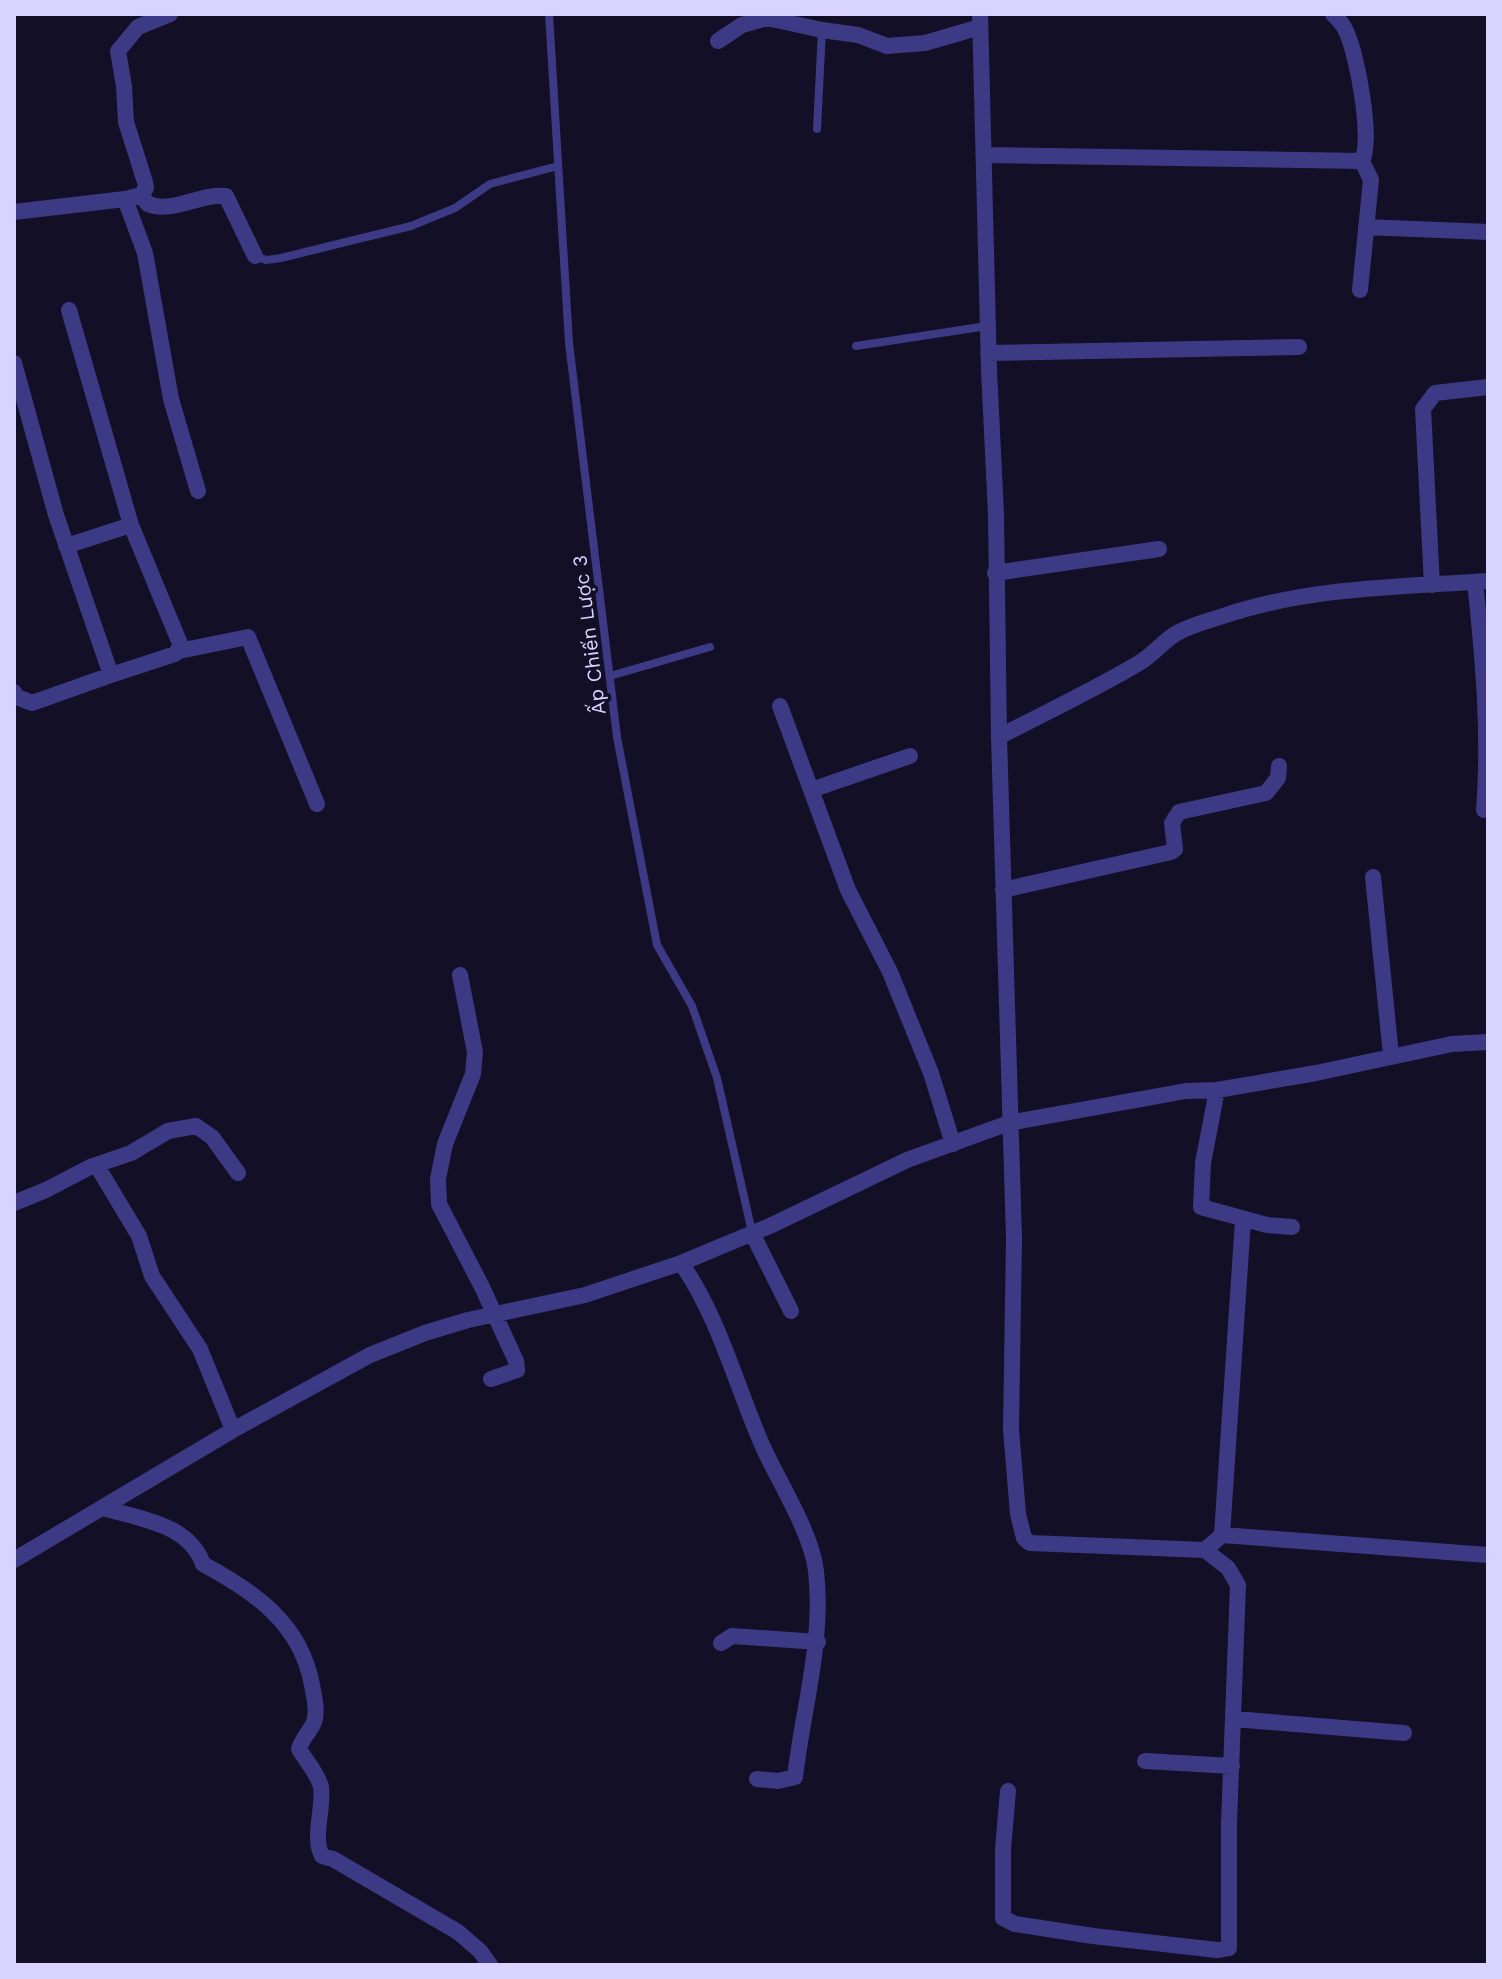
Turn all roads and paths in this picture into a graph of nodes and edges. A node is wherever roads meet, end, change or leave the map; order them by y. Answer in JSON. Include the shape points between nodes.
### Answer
{"nodes":[{"id":1,"x":170,"y":14,"type":"edge"},
{"id":2,"x":549,"y":14,"type":"edge"},
{"id":3,"x":1333,"y":14,"type":"edge"},
{"id":4,"x":980,"y":21,"type":"edge"},
{"id":5,"x":822,"y":30,"type":"junction"},
{"id":6,"x":718,"y":41,"type":"dead end"},
{"id":7,"x":817,"y":129,"type":"dead end"},
{"id":8,"x":985,"y":155,"type":"junction"},
{"id":9,"x":1362,"y":161,"type":"junction"},
{"id":10,"x":558,"y":166,"type":"junction"},
{"id":11,"x":133,"y":197,"type":"junction"},
{"id":12,"x":14,"y":212,"type":"edge"},
{"id":13,"x":1366,"y":227,"type":"junction"},
{"id":14,"x":1488,"y":232,"type":"edge"},
{"id":15,"x":255,"y":256,"type":"joint"},
{"id":16,"x":1360,"y":290,"type":"dead end"},
{"id":17,"x":69,"y":310,"type":"dead end"},
{"id":18,"x":988,"y":325,"type":"junction"},
{"id":19,"x":856,"y":346,"type":"dead end"},
{"id":20,"x":1299,"y":347,"type":"dead end"},
{"id":21,"x":988,"y":353,"type":"junction"},
{"id":22,"x":14,"y":363,"type":"edge"},
{"id":23,"x":1488,"y":387,"type":"edge"},
{"id":24,"x":198,"y":491,"type":"dead end"},
{"id":25,"x":131,"y":525,"type":"junction"},
{"id":26,"x":66,"y":546,"type":"junction"},
{"id":27,"x":1159,"y":549,"type":"dead end"},
{"id":28,"x":995,"y":573,"type":"junction"},
{"id":29,"x":1481,"y":582,"type":"edge"},
{"id":30,"x":1432,"y":585,"type":"junction"},
{"id":31,"x":710,"y":647,"type":"dead end"},
{"id":32,"x":179,"y":651,"type":"junction"},
{"id":33,"x":111,"y":675,"type":"junction"},
{"id":34,"x":614,"y":675,"type":"junction"},
{"id":35,"x":14,"y":692,"type":"edge"},
{"id":36,"x":780,"y":706,"type":"dead end"},
{"id":37,"x":999,"y":737,"type":"junction"},
{"id":38,"x":910,"y":756,"type":"dead end"},
{"id":39,"x":1279,"y":766,"type":"dead end"},
{"id":40,"x":811,"y":790,"type":"junction"},
{"id":41,"x":317,"y":804,"type":"dead end"},
{"id":42,"x":1484,"y":810,"type":"dead end"},
{"id":43,"x":1373,"y":877,"type":"dead end"},
{"id":44,"x":1003,"y":890,"type":"junction"},
{"id":45,"x":460,"y":975,"type":"dead end"},
{"id":46,"x":1488,"y":1042,"type":"edge"},
{"id":47,"x":1391,"y":1055,"type":"junction"},
{"id":48,"x":1217,"y":1090,"type":"junction"},
{"id":49,"x":1009,"y":1123,"type":"junction"},
{"id":50,"x":953,"y":1144,"type":"junction"},
{"id":51,"x":97,"y":1166,"type":"junction"},
{"id":52,"x":238,"y":1173,"type":"dead end"},
{"id":53,"x":14,"y":1203,"type":"edge"},
{"id":54,"x":1243,"y":1220,"type":"junction"},
{"id":55,"x":1292,"y":1227,"type":"dead end"},
{"id":56,"x":752,"y":1233,"type":"junction"},
{"id":57,"x":681,"y":1263,"type":"junction"},
{"id":58,"x":791,"y":1311,"type":"dead end"},
{"id":59,"x":494,"y":1315,"type":"junction"},
{"id":60,"x":491,"y":1379,"type":"dead end"},
{"id":61,"x":233,"y":1430,"type":"junction"},
{"id":62,"x":103,"y":1508,"type":"junction"},
{"id":63,"x":1222,"y":1535,"type":"junction"},
{"id":64,"x":1205,"y":1550,"type":"junction"},
{"id":65,"x":1488,"y":1555,"type":"edge"},
{"id":66,"x":14,"y":1560,"type":"edge"},
{"id":67,"x":818,"y":1642,"type":"junction"},
{"id":68,"x":721,"y":1643,"type":"dead end"},
{"id":69,"x":1234,"y":1719,"type":"junction"},
{"id":70,"x":1404,"y":1733,"type":"dead end"},
{"id":71,"x":1145,"y":1761,"type":"dead end"},
{"id":72,"x":1232,"y":1766,"type":"junction"},
{"id":73,"x":757,"y":1779,"type":"dead end"},
{"id":74,"x":1008,"y":1791,"type":"dead end"},
{"id":75,"x":490,"y":1965,"type":"edge"}],
"edges":[{"from":1,"to":11,"type":"street","via":[[138,27],[118,51],[126,122],[146,188]]},
{"from":2,"to":10,"type":"lane","name":"Ấp Chiến Lược 3"},
{"from":3,"to":9,"type":"street","via":[[1345,28],[1358,73],[1366,128]]},
{"from":4,"to":5,"type":"street","via":[[925,43],[887,46]]},
{"from":4,"to":8,"type":"street"},
{"from":5,"to":6,"type":"street","via":[[767,18],[742,25]]},
{"from":5,"to":7,"type":"lane"},
{"from":8,"to":9,"type":"street"},
{"from":8,"to":18,"type":"street"},
{"from":9,"to":13,"type":"street","via":[[1371,180]]},
{"from":10,"to":15,"type":"lane","via":[[490,184],[455,208],[411,226],[281,258]]},
{"from":10,"to":34,"type":"lane","name":"Ấp Chiến Lược 3","via":[[569,343]]},
{"from":11,"to":12,"type":"street"},
{"from":11,"to":15,"type":"street","via":[[164,207],[226,196]]},
{"from":11,"to":24,"type":"street","via":[[171,399]]},
{"from":13,"to":14,"type":"street"},
{"from":13,"to":16,"type":"street"},
{"from":17,"to":25,"type":"street"},
{"from":18,"to":19,"type":"lane"},
{"from":18,"to":21,"type":"street"},
{"from":20,"to":21,"type":"street"},
{"from":21,"to":28,"type":"street"},
{"from":22,"to":26,"type":"street"},
{"from":23,"to":30,"type":"street","via":[[1435,393],[1423,409]]},
{"from":25,"to":26,"type":"street"},
{"from":25,"to":32,"type":"street"},
{"from":26,"to":33,"type":"street"},
{"from":27,"to":28,"type":"street"},
{"from":28,"to":37,"type":"street"},
{"from":29,"to":30,"type":"street"},
{"from":29,"to":42,"type":"street","via":[[1488,761]]},
{"from":30,"to":37,"type":"street","via":[[1271,601],[1200,624],[1176,634],[1097,689]]},
{"from":31,"to":34,"type":"lane"},
{"from":32,"to":33,"type":"street"},
{"from":32,"to":41,"type":"street","via":[[241,636],[251,640]]},
{"from":33,"to":35,"type":"street","via":[[32,703]]},
{"from":34,"to":56,"type":"lane","name":"Ấp Chiến Lược 3","via":[[617,737],[657,945],[692,1006],[717,1078]]},
{"from":36,"to":40,"type":"street"},
{"from":37,"to":44,"type":"street"},
{"from":38,"to":40,"type":"street"},
{"from":39,"to":44,"type":"street","via":[[1278,778],[1266,793],[1179,812],[1172,823],[1176,842],[1171,852]]},
{"from":40,"to":50,"type":"street","via":[[848,890],[890,972],[931,1073]]},
{"from":43,"to":47,"type":"street"},
{"from":44,"to":49,"type":"street"},
{"from":45,"to":59,"type":"street","via":[[475,1052],[473,1074],[445,1144],[439,1204]]},
{"from":46,"to":47,"type":"street"},
{"from":47,"to":48,"type":"street"},
{"from":48,"to":49,"type":"street"},
{"from":48,"to":54,"type":"street","via":[[1200,1202],[1203,1209]]},
{"from":49,"to":50,"type":"street"},
{"from":49,"to":64,"type":"street","via":[[1014,1238],[1011,1429],[1021,1532],[1030,1543]]},
{"from":50,"to":56,"type":"street"},
{"from":51,"to":52,"type":"street","via":[[168,1131],[196,1126],[212,1137]]},
{"from":51,"to":53,"type":"street"},
{"from":51,"to":61,"type":"street","via":[[139,1236],[152,1276],[200,1349]]},
{"from":54,"to":55,"type":"street"},
{"from":54,"to":63,"type":"street"},
{"from":56,"to":57,"type":"street"},
{"from":56,"to":58,"type":"street"},
{"from":57,"to":59,"type":"street","via":[[585,1295]]},
{"from":57,"to":67,"type":"street","via":[[694,1281],[808,1545],[816,1570]]},
{"from":59,"to":60,"type":"street","via":[[517,1370]]},
{"from":59,"to":61,"type":"street","via":[[425,1333],[370,1355]]},
{"from":61,"to":62,"type":"street"},
{"from":62,"to":66,"type":"street"},
{"from":62,"to":75,"type":"street","via":[[176,1531],[199,1551],[203,1564],[247,1588],[274,1614],[301,1647],[310,1674],[314,1721],[299,1749],[320,1783],[317,1847],[322,1856],[446,1924]]},
{"from":63,"to":64,"type":"street"},
{"from":63,"to":65,"type":"street"},
{"from":64,"to":69,"type":"street","via":[[1228,1568],[1238,1585]]},
{"from":67,"to":68,"type":"street","via":[[732,1636]]},
{"from":67,"to":73,"type":"street","via":[[795,1777]]},
{"from":69,"to":70,"type":"street"},
{"from":69,"to":72,"type":"street"},
{"from":71,"to":72,"type":"street"},
{"from":72,"to":74,"type":"street","via":[[1226,1950],[1093,1936],[1003,1918]]}]}
